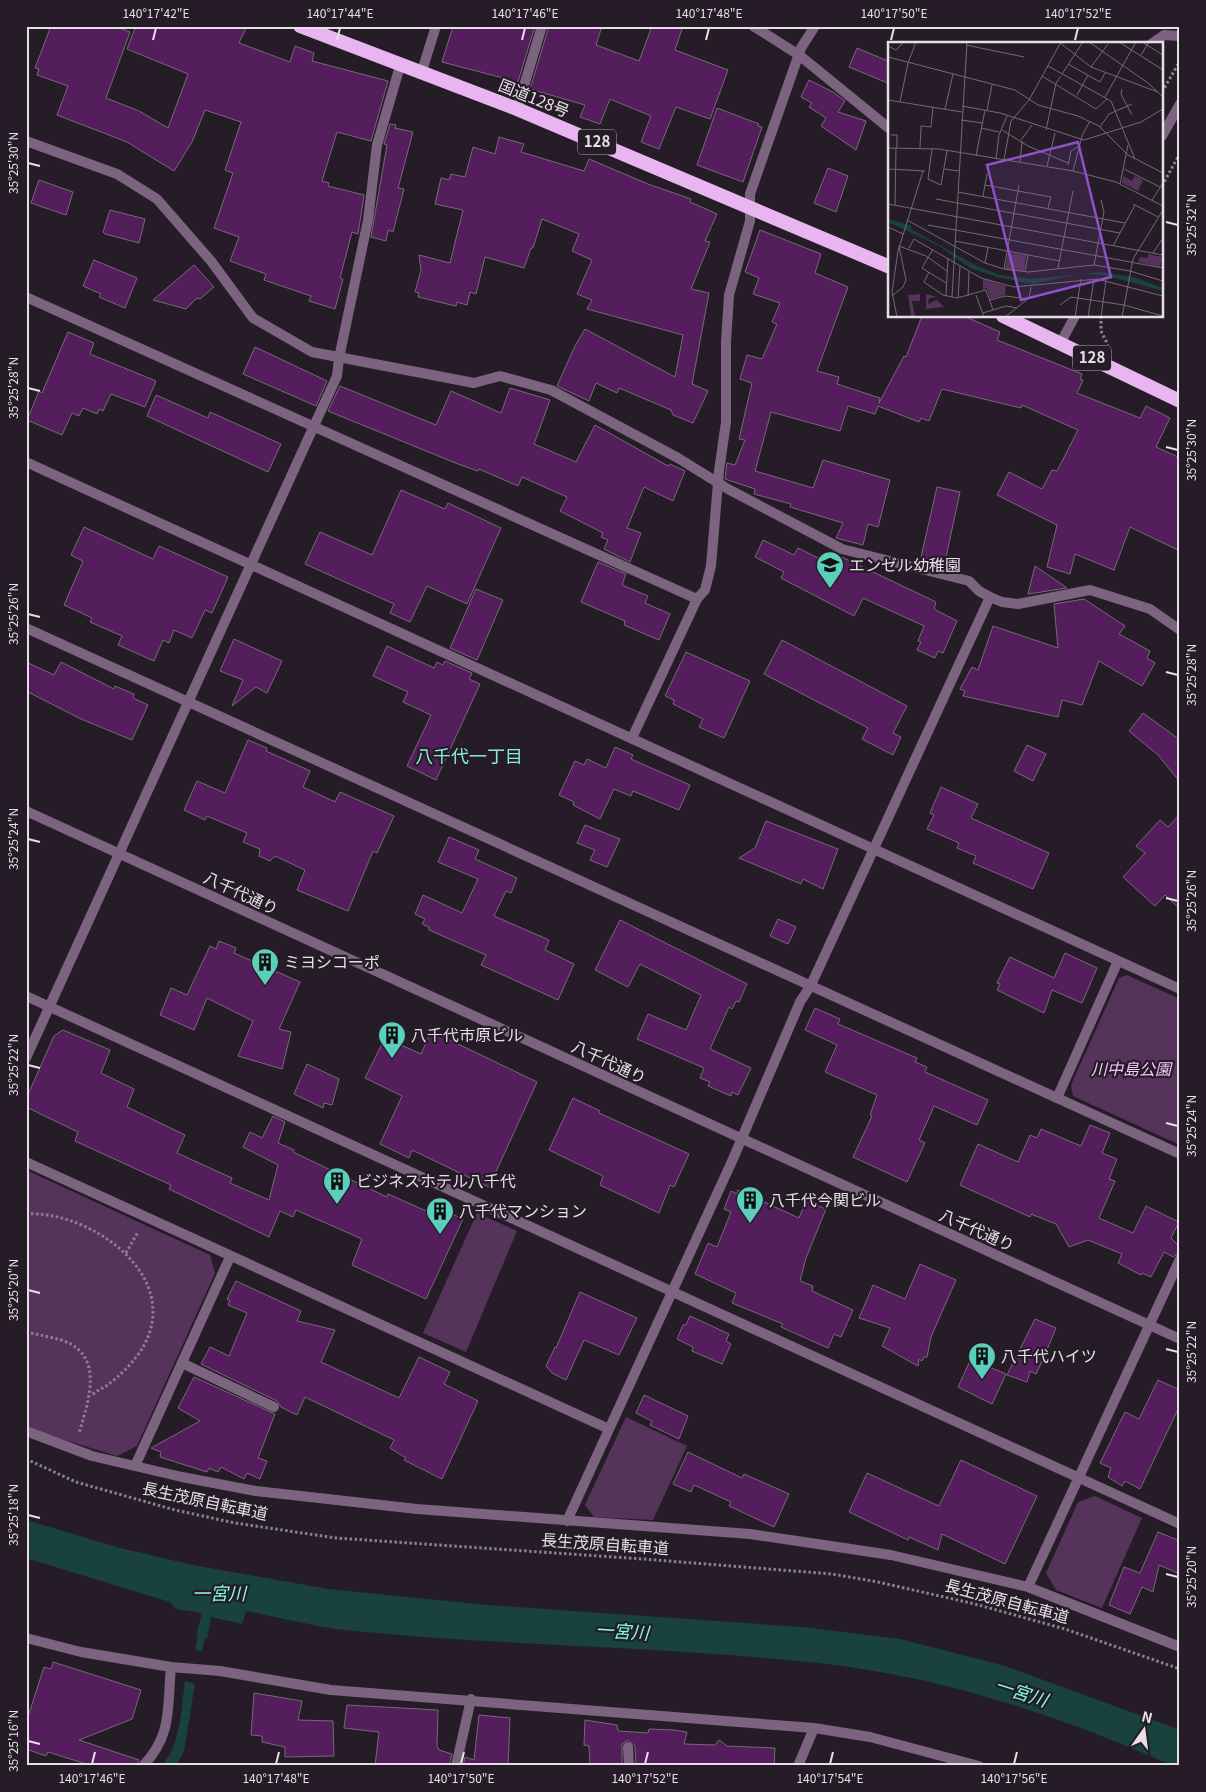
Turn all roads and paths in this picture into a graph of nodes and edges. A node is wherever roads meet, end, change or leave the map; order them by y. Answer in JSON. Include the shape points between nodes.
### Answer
{"nodes":[{"id":1,"x":300,"y":26,"type":"edge"},
{"id":2,"x":436,"y":26,"type":"edge"},
{"id":3,"x":542,"y":26,"type":"edge"},
{"id":4,"x":754,"y":26,"type":"edge"},
{"id":5,"x":815,"y":26,"type":"edge"},
{"id":6,"x":1180,"y":36,"type":"edge"},
{"id":7,"x":1154,"y":42,"type":"edge"},
{"id":8,"x":799,"y":55,"type":"junction"},
{"id":9,"x":1180,"y":61,"type":"edge"},
{"id":10,"x":400,"y":66,"type":"junction"},
{"id":11,"x":421,"y":74,"type":"junction"},
{"id":12,"x":1164,"y":89,"type":"edge"},
{"id":13,"x":1180,"y":104,"type":"edge"},
{"id":14,"x":517,"y":109,"type":"junction"},
{"id":15,"x":888,"y":127,"type":"edge"},
{"id":16,"x":1164,"y":132,"type":"edge"},
{"id":17,"x":26,"y":141,"type":"edge"},
{"id":18,"x":1180,"y":152,"type":"edge"},
{"id":19,"x":1164,"y":182,"type":"edge"},
{"id":20,"x":750,"y":207,"type":"junction"},
{"id":21,"x":888,"y":266,"type":"edge"},
{"id":22,"x":26,"y":297,"type":"edge"},
{"id":23,"x":1007,"y":318,"type":"edge"},
{"id":24,"x":1074,"y":318,"type":"edge"},
{"id":25,"x":1100,"y":318,"type":"edge"},
{"id":26,"x":1061,"y":342,"type":"junction"},
{"id":27,"x":1112,"y":348,"type":"dead end"},
{"id":28,"x":340,"y":358,"type":"junction"},
{"id":29,"x":1180,"y":401,"type":"edge"},
{"id":30,"x":313,"y":428,"type":"junction"},
{"id":31,"x":26,"y":462,"type":"edge"},
{"id":32,"x":719,"y":483,"type":"junction"},
{"id":33,"x":250,"y":565,"type":"junction"},
{"id":34,"x":990,"y":597,"type":"junction"},
{"id":35,"x":697,"y":599,"type":"junction"},
{"id":36,"x":26,"y":628,"type":"edge"},
{"id":37,"x":1180,"y":630,"type":"edge"},
{"id":38,"x":187,"y":702,"type":"junction"},
{"id":39,"x":632,"y":738,"type":"junction"},
{"id":40,"x":26,"y":811,"type":"edge"},
{"id":41,"x":873,"y":849,"type":"junction"},
{"id":42,"x":119,"y":854,"type":"junction"},
{"id":43,"x":1118,"y":961,"type":"junction"},
{"id":44,"x":810,"y":985,"type":"junction"},
{"id":45,"x":1180,"y":989,"type":"edge"},
{"id":46,"x":26,"y":996,"type":"edge"},
{"id":47,"x":50,"y":1006,"type":"junction"},
{"id":48,"x":26,"y":1058,"type":"edge"},
{"id":49,"x":1057,"y":1098,"type":"junction"},
{"id":50,"x":740,"y":1139,"type":"junction"},
{"id":51,"x":1180,"y":1154,"type":"edge"},
{"id":52,"x":26,"y":1162,"type":"edge"},
{"id":53,"x":26,"y":1214,"type":"edge"},
{"id":54,"x":146,"y":1217,"type":"junction"},
{"id":55,"x":126,"y":1253,"type":"junction"},
{"id":56,"x":230,"y":1257,"type":"junction"},
{"id":57,"x":1180,"y":1259,"type":"edge"},
{"id":58,"x":671,"y":1292,"type":"junction"},
{"id":59,"x":1150,"y":1325,"type":"junction"},
{"id":60,"x":26,"y":1332,"type":"edge"},
{"id":61,"x":1180,"y":1339,"type":"edge"},
{"id":62,"x":182,"y":1363,"type":"junction"},
{"id":63,"x":90,"y":1396,"type":"junction"},
{"id":64,"x":274,"y":1407,"type":"dead end"},
{"id":65,"x":609,"y":1429,"type":"junction"},
{"id":66,"x":26,"y":1431,"type":"edge"},
{"id":67,"x":74,"y":1450,"type":"junction"},
{"id":68,"x":26,"y":1459,"type":"edge"},
{"id":69,"x":135,"y":1466,"type":"junction"},
{"id":70,"x":1078,"y":1478,"type":"junction"},
{"id":71,"x":567,"y":1521,"type":"junction"},
{"id":72,"x":1180,"y":1524,"type":"edge"},
{"id":73,"x":1028,"y":1588,"type":"junction"},
{"id":74,"x":26,"y":1638,"type":"edge"},
{"id":75,"x":1180,"y":1647,"type":"edge"},
{"id":76,"x":171,"y":1667,"type":"junction"},
{"id":77,"x":1180,"y":1669,"type":"edge"},
{"id":78,"x":471,"y":1699,"type":"junction"},
{"id":79,"x":814,"y":1728,"type":"junction"},
{"id":80,"x":628,"y":1747,"type":"dead end"},
{"id":81,"x":147,"y":1765,"type":"edge"},
{"id":82,"x":977,"y":1765,"type":"edge"},
{"id":83,"x":456,"y":1766,"type":"edge"},
{"id":84,"x":629,"y":1766,"type":"edge"},
{"id":85,"x":798,"y":1766,"type":"edge"}],
"edges":[{"from":1,"to":10,"type":"highway","name":"国道128号","number":"128"},
{"from":2,"to":11,"type":"street"},
{"from":3,"to":14,"type":"street"},
{"from":4,"to":8,"type":"street"},
{"from":5,"to":8,"type":"street"},
{"from":6,"to":7,"type":"street","via":[[1164,35]]},
{"from":8,"to":15,"type":"street"},
{"from":8,"to":20,"type":"street","via":[[750,194]]},
{"from":9,"to":12,"type":"path"},
{"from":10,"to":11,"type":"highway","name":"国道128号","number":"128"},
{"from":10,"to":28,"type":"street","via":[[377,145],[368,220]]},
{"from":11,"to":14,"type":"highway","name":"国道128号","number":"128"},
{"from":13,"to":16,"type":"street"},
{"from":14,"to":20,"type":"highway","name":"国道128号","number":"128"},
{"from":17,"to":28,"type":"street","via":[[117,174],[157,199],[211,261],[252,318],[312,352]]},
{"from":18,"to":19,"type":"path"},
{"from":20,"to":21,"type":"highway","name":"国道128号","number":"128"},
{"from":20,"to":32,"type":"street","via":[[750,221],[729,295],[726,422]]},
{"from":22,"to":30,"type":"street"},
{"from":23,"to":26,"type":"highway","number":"128"},
{"from":24,"to":26,"type":"street"},
{"from":25,"to":27,"type":"path","via":[[1101,331]]},
{"from":26,"to":29,"type":"highway","number":"128"},
{"from":28,"to":30,"type":"street","via":[[336,376]]},
{"from":28,"to":32,"type":"street","via":[[474,383],[500,376],[551,390],[617,423]]},
{"from":30,"to":33,"type":"street"},
{"from":30,"to":35,"type":"street"},
{"from":31,"to":33,"type":"street"},
{"from":32,"to":34,"type":"street","via":[[842,549],[969,581]]},
{"from":32,"to":35,"type":"street","via":[[711,566],[705,590]]},
{"from":33,"to":38,"type":"street"},
{"from":33,"to":39,"type":"street"},
{"from":34,"to":37,"type":"street","via":[[1018,604],[1090,590],[1150,609]]},
{"from":34,"to":41,"type":"street"},
{"from":35,"to":39,"type":"street"},
{"from":36,"to":38,"type":"street"},
{"from":38,"to":42,"type":"street"},
{"from":38,"to":44,"type":"street"},
{"from":39,"to":41,"type":"street"},
{"from":40,"to":42,"type":"street","name":"八千代通り"},
{"from":41,"to":43,"type":"street"},
{"from":41,"to":44,"type":"street"},
{"from":42,"to":47,"type":"street"},
{"from":42,"to":50,"type":"street","name":"八千代通り"},
{"from":43,"to":45,"type":"street"},
{"from":43,"to":49,"type":"street"},
{"from":44,"to":49,"type":"street"},
{"from":44,"to":50,"type":"street"},
{"from":46,"to":47,"type":"street"},
{"from":47,"to":48,"type":"street"},
{"from":47,"to":58,"type":"street"},
{"from":49,"to":51,"type":"street"},
{"from":50,"to":58,"type":"street"},
{"from":50,"to":59,"type":"street","name":"八千代通り"},
{"from":52,"to":54,"type":"street"},
{"from":53,"to":55,"type":"path","via":[[42,1214],[80,1225]]},
{"from":54,"to":55,"type":"path"},
{"from":54,"to":56,"type":"street"},
{"from":55,"to":63,"type":"path","via":[[136,1263],[150,1290],[152,1312],[149,1333],[138,1355],[109,1384]]},
{"from":56,"to":62,"type":"street"},
{"from":56,"to":65,"type":"street"},
{"from":57,"to":59,"type":"street"},
{"from":58,"to":65,"type":"street"},
{"from":58,"to":70,"type":"street"},
{"from":59,"to":61,"type":"street","name":"八千代通り"},
{"from":59,"to":70,"type":"street"},
{"from":60,"to":63,"type":"path","via":[[65,1342],[82,1354],[90,1374]]},
{"from":62,"to":64,"type":"street"},
{"from":62,"to":69,"type":"street"},
{"from":63,"to":67,"type":"path"},
{"from":65,"to":71,"type":"street"},
{"from":66,"to":67,"type":"street"},
{"from":67,"to":69,"type":"street"},
{"from":68,"to":77,"type":"path","name":"長生茂原自転車道","via":[[76,1482],[235,1523],[327,1536],[822,1573],[878,1582],[1065,1629]]},
{"from":69,"to":71,"type":"street","via":[[275,1493],[418,1510]]},
{"from":70,"to":72,"type":"street"},
{"from":70,"to":73,"type":"street"},
{"from":71,"to":73,"type":"street","via":[[750,1534],[891,1555]]},
{"from":73,"to":75,"type":"street"},
{"from":74,"to":76,"type":"street","via":[[81,1652]]},
{"from":76,"to":78,"type":"street","via":[[220,1671],[331,1690]]},
{"from":76,"to":81,"type":"street","via":[[165,1735]]},
{"from":78,"to":79,"type":"street"},
{"from":78,"to":83,"type":"street"},
{"from":79,"to":82,"type":"street","via":[[870,1737]]},
{"from":79,"to":85,"type":"street"},
{"from":80,"to":84,"type":"street"}]}
